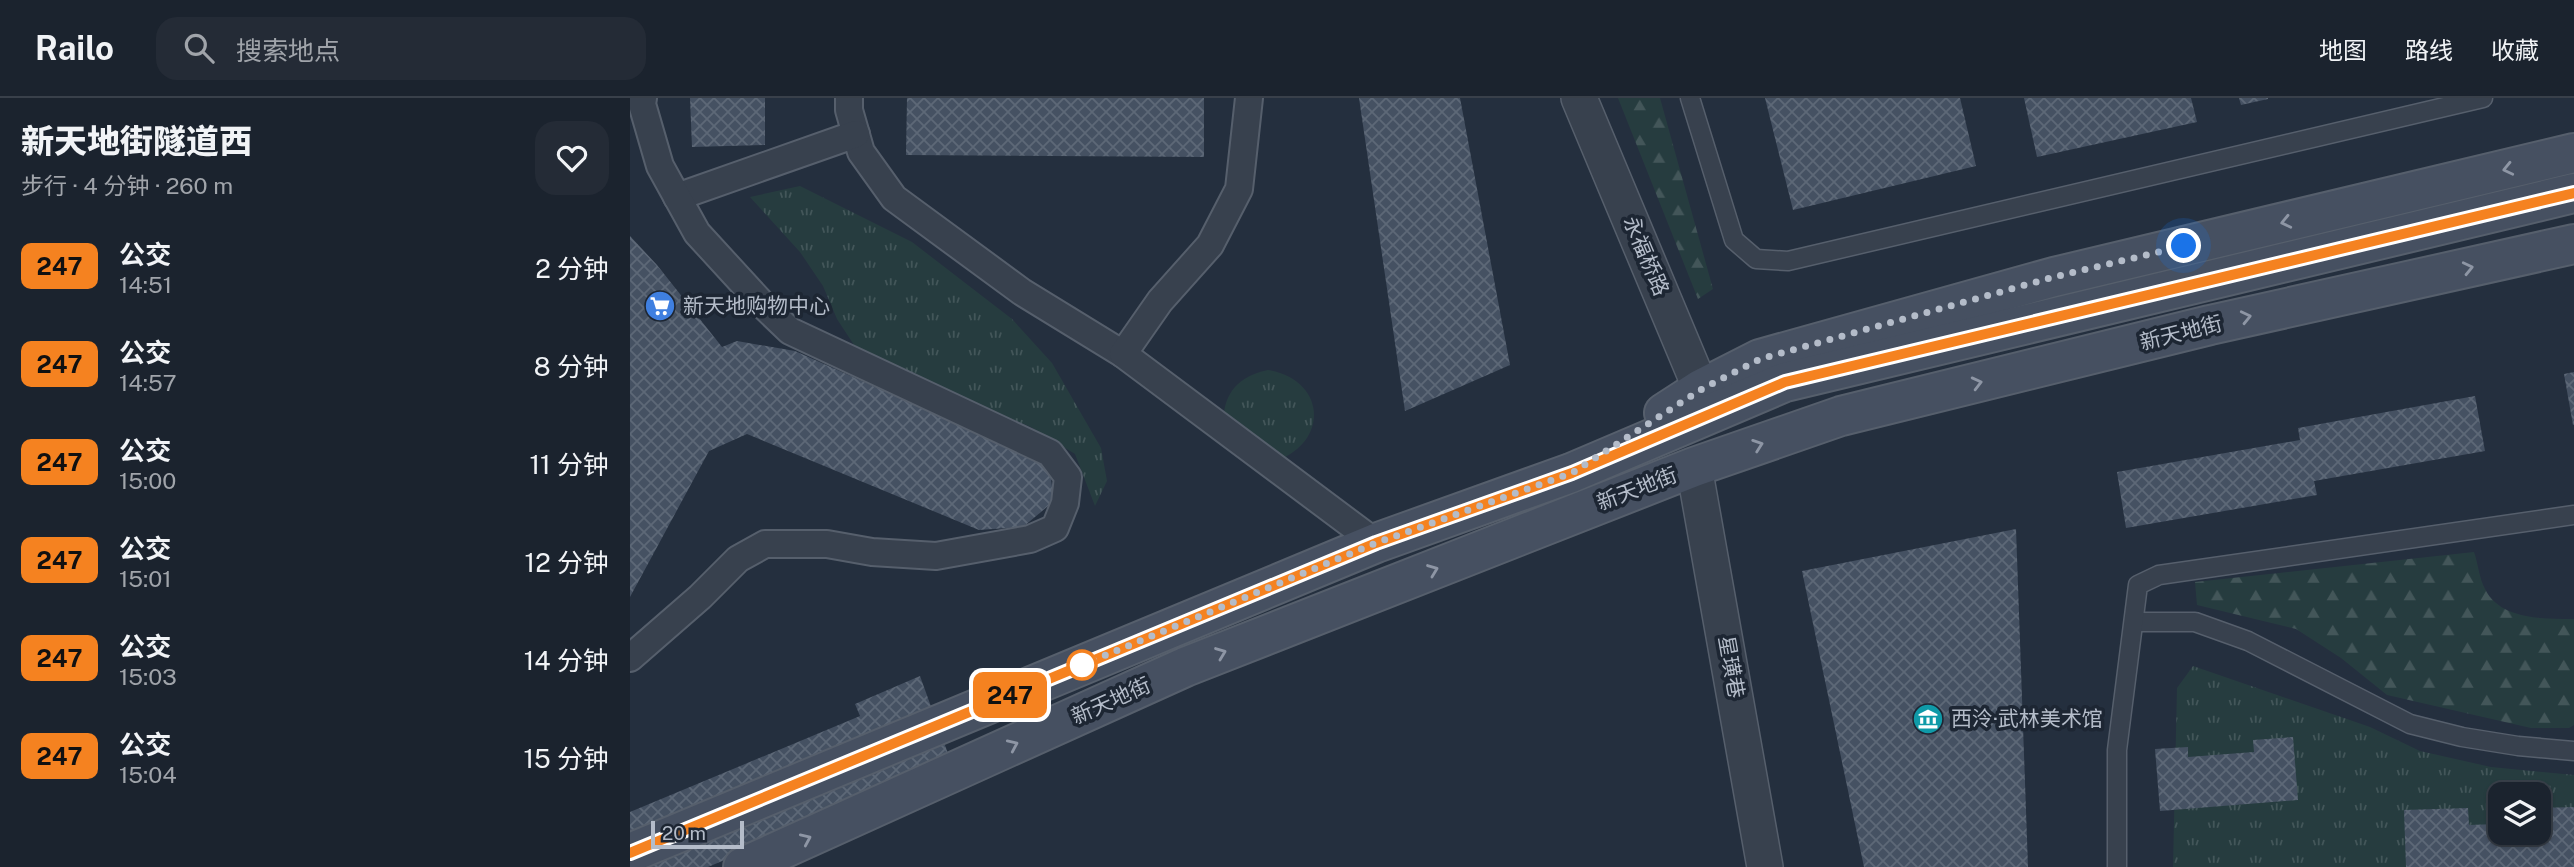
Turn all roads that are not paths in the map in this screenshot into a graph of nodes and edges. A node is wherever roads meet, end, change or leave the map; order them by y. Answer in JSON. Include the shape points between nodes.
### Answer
{"nodes":[{"id":1,"x":643,"y":98,"type":"edge"},
{"id":2,"x":849,"y":98,"type":"edge"},
{"id":3,"x":1249,"y":98,"type":"edge"},
{"id":4,"x":1579,"y":98,"type":"edge"},
{"id":5,"x":1690,"y":98,"type":"edge"},
{"id":6,"x":2483,"y":98,"type":"edge"},
{"id":7,"x":856,"y":134,"type":"junction"},
{"id":8,"x":2574,"y":153,"type":"edge"},
{"id":9,"x":2574,"y":193,"type":"edge"},
{"id":10,"x":677,"y":197,"type":"junction"},
{"id":11,"x":2574,"y":244,"type":"edge"},
{"id":12,"x":1123,"y":354,"type":"junction"},
{"id":13,"x":1703,"y":403,"type":"junction"},
{"id":14,"x":1694,"y":467,"type":"junction"},
{"id":15,"x":2574,"y":515,"type":"edge"},
{"id":16,"x":1376,"y":543,"type":"junction"},
{"id":17,"x":2134,"y":622,"type":"junction"},
{"id":18,"x":630,"y":658,"type":"edge"},
{"id":19,"x":2574,"y":751,"type":"edge"},
{"id":20,"x":630,"y":853,"type":"edge"},
{"id":21,"x":743,"y":867,"type":"edge"},
{"id":22,"x":1765,"y":867,"type":"edge"},
{"id":23,"x":2117,"y":867,"type":"edge"}],
"edges":[{"from":1,"to":10,"type":"street","via":[[660,166]]},
{"from":2,"to":7,"type":"street"},
{"from":3,"to":12,"type":"street","via":[[1239,189],[1209,245]]},
{"from":4,"to":13,"type":"street","name":"永福桥路"},
{"from":5,"to":6,"type":"lane","via":[[1734,240],[1756,259],[1788,261]]},
{"from":7,"to":10,"type":"street"},
{"from":7,"to":12,"type":"street","via":[[861,152],[894,198],[1022,292]]},
{"from":8,"to":13,"type":"main road","one_way":true,"via":[[2054,277],[1760,359]]},
{"from":9,"to":13,"type":"main road"},
{"from":10,"to":18,"type":"street","via":[[696,233],[790,331],[1050,453],[1068,477],[1065,503],[1055,528],[1030,540],[936,556],[827,544],[765,544],[738,558]]},
{"from":14,"to":11,"type":"main road","name":"新天地街","one_way":true,"via":[[1841,416],[2210,325]]},
{"from":12,"to":16,"type":"street"},
{"from":13,"to":16,"type":"main road","name":"新天地街","via":[[1572,473]]},
{"from":21,"to":14,"type":"main road","name":"新天地街","one_way":true,"via":[[1185,667]]},
{"from":14,"to":22,"type":"street","name":"星璜巷"},
{"from":15,"to":17,"type":"lane","via":[[2159,575],[2138,585]]},
{"from":16,"to":20,"type":"main road","name":"新天地街"},
{"from":17,"to":19,"type":"lane","via":[[2195,622],[2248,641],[2410,724],[2462,737]]},
{"from":17,"to":23,"type":"lane","via":[[2118,750]]}]}
